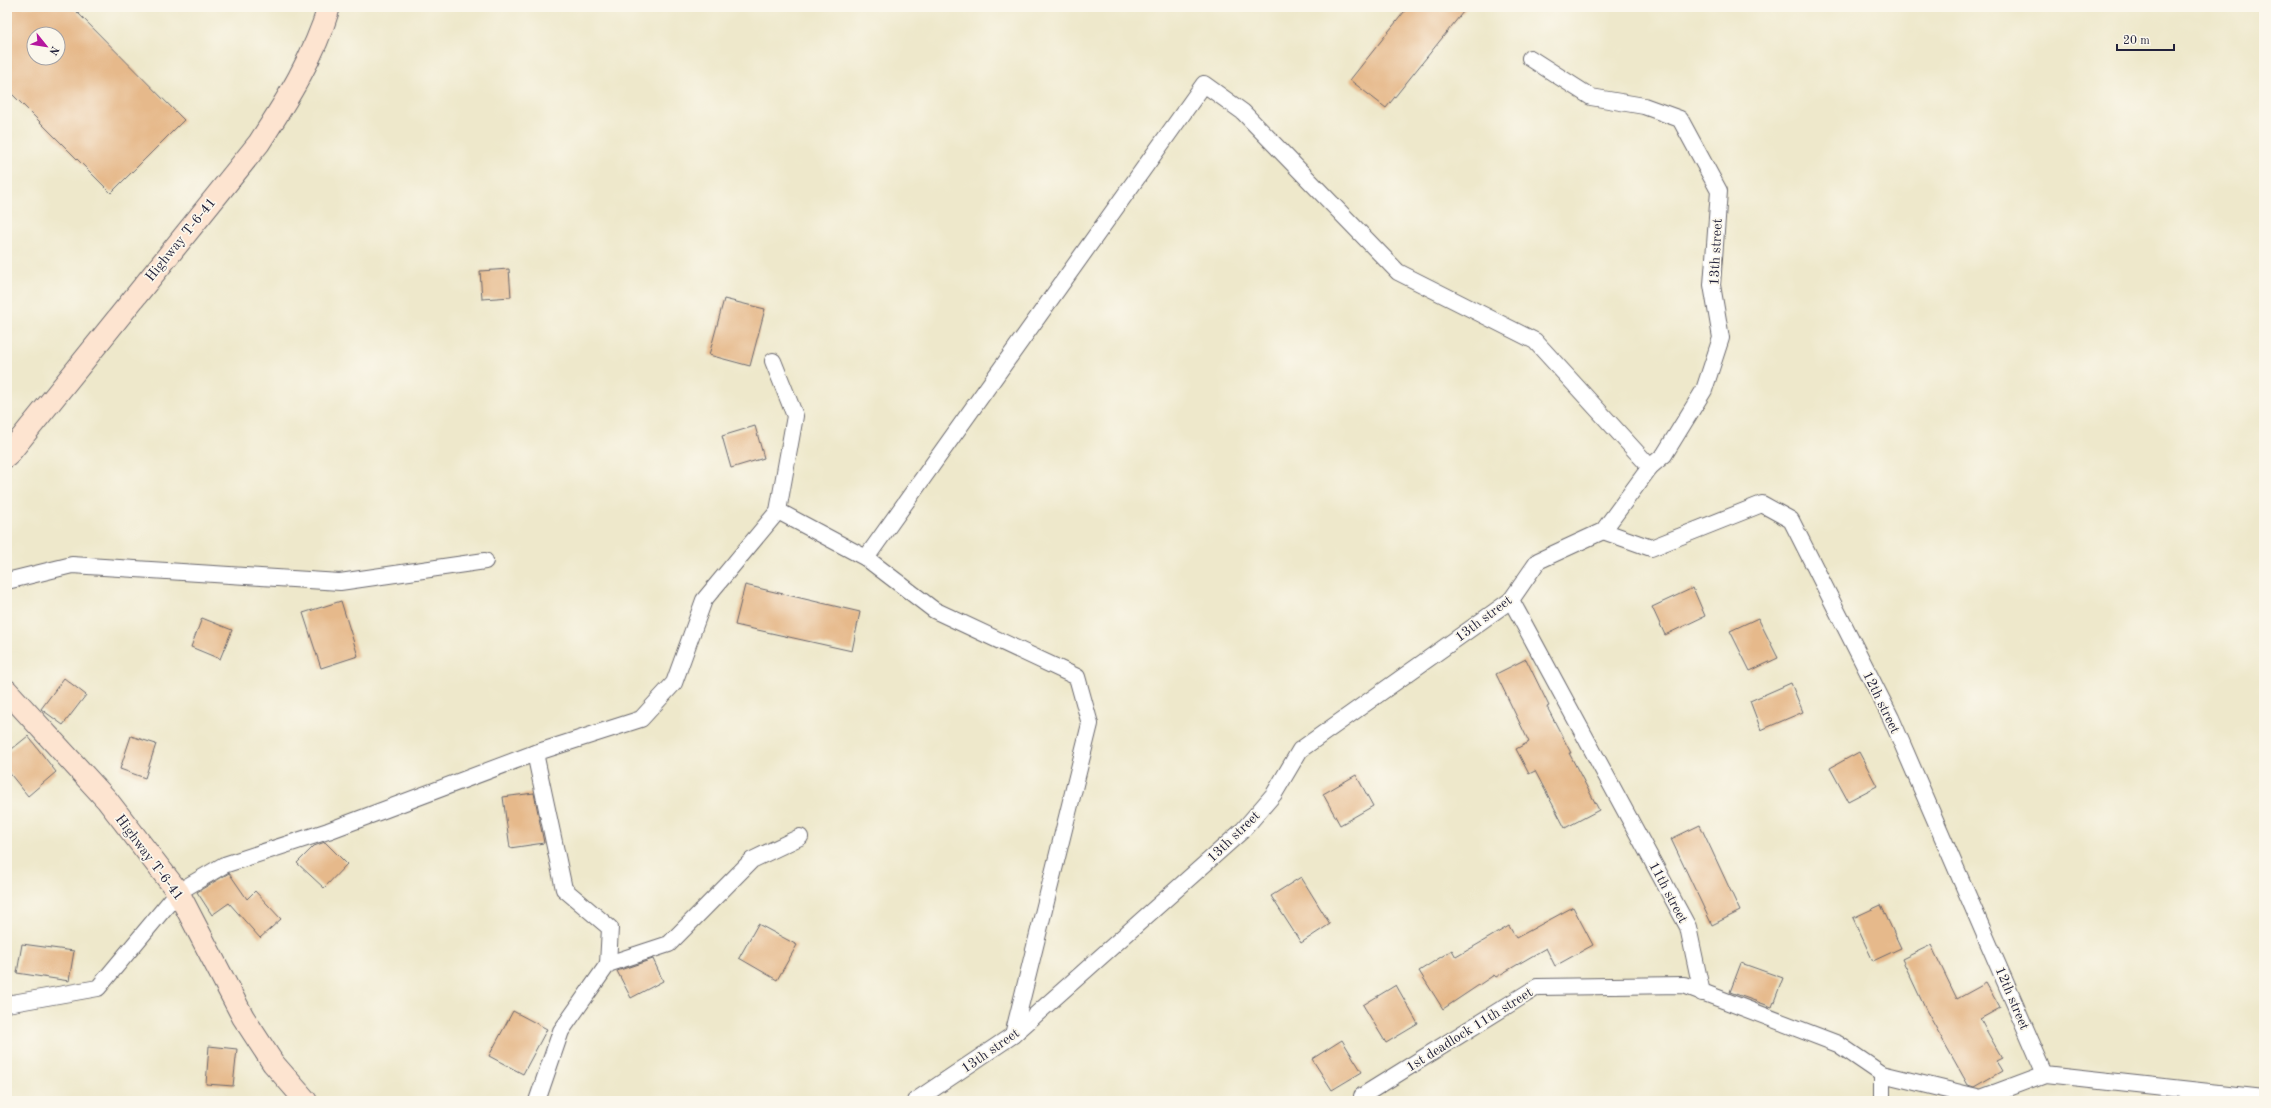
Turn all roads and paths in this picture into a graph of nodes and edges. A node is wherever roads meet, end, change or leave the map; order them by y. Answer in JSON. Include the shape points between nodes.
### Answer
{"nodes":[{"id":1,"x":329,"y":7,"type":"edge"},
{"id":2,"x":1530,"y":58,"type":"dead end"},
{"id":3,"x":773,"y":361,"type":"dead end"},
{"id":4,"x":7,"y":456,"type":"edge"},
{"id":5,"x":1650,"y":467,"type":"junction"},
{"id":6,"x":778,"y":511,"type":"junction"},
{"id":7,"x":1603,"y":531,"type":"junction"},
{"id":8,"x":866,"y":558,"type":"junction"},
{"id":9,"x":485,"y":561,"type":"dead end"},
{"id":10,"x":7,"y":581,"type":"edge"},
{"id":11,"x":1511,"y":600,"type":"junction"},
{"id":12,"x":7,"y":691,"type":"edge"},
{"id":13,"x":535,"y":753,"type":"junction"},
{"id":14,"x":800,"y":837,"type":"dead end"},
{"id":15,"x":178,"y":892,"type":"junction"},
{"id":16,"x":608,"y":964,"type":"junction"},
{"id":17,"x":1702,"y":993,"type":"junction"},
{"id":18,"x":7,"y":1004,"type":"edge"},
{"id":19,"x":1013,"y":1035,"type":"junction"},
{"id":20,"x":1882,"y":1074,"type":"junction"},
{"id":21,"x":2045,"y":1074,"type":"junction"},
{"id":22,"x":1362,"y":1096,"type":"dead end"},
{"id":23,"x":2264,"y":1098,"type":"edge"},
{"id":24,"x":306,"y":1101,"type":"edge"},
{"id":25,"x":537,"y":1101,"type":"edge"},
{"id":26,"x":915,"y":1101,"type":"edge"},
{"id":27,"x":1882,"y":1101,"type":"edge"}],
"edges":[{"from":1,"to":4,"type":"main road","name":"Highway T-6-41","via":[[320,35],[292,92],[259,143]]},
{"from":2,"to":5,"type":"street","name":"13th street","via":[[1591,97],[1644,106],[1680,119],[1719,191],[1712,285],[1721,338],[1704,390],[1664,455]]},
{"from":3,"to":6,"type":"street","via":[[795,416]]},
{"from":5,"to":7,"type":"street","name":"13th street"},
{"from":5,"to":8,"type":"street","via":[[1535,341],[1398,272],[1242,112],[1204,84]]},
{"from":6,"to":8,"type":"street"},
{"from":6,"to":13,"type":"street","via":[[704,600],[674,683],[641,719]]},
{"from":7,"to":11,"type":"street","name":"13th street","via":[[1538,561]]},
{"from":7,"to":21,"type":"street","name":"12th street","via":[[1651,548],[1762,504],[1791,520],[1892,718]]},
{"from":8,"to":19,"type":"street","via":[[934,610],[1077,678],[1090,724]]},
{"from":9,"to":10,"type":"street","via":[[340,582],[72,565]]},
{"from":11,"to":17,"type":"street","name":"11th street","via":[[1688,928]]},
{"from":11,"to":19,"type":"street","name":"13th street","via":[[1300,750],[1274,794],[1243,830]]},
{"from":12,"to":15,"type":"main road","name":"Highway T-6-41","via":[[107,800]]},
{"from":13,"to":15,"type":"street","via":[[328,831],[224,864]]},
{"from":13,"to":16,"type":"street","via":[[564,888],[610,928]]},
{"from":14,"to":16,"type":"street","via":[[752,860],[669,944]]},
{"from":15,"to":18,"type":"street","via":[[98,988]]},
{"from":15,"to":24,"type":"main road","name":"Highway T-6-41","via":[[243,1017],[273,1063]]},
{"from":16,"to":25,"type":"street","via":[[561,1030]]},
{"from":17,"to":20,"type":"street","via":[[1838,1044]]},
{"from":17,"to":22,"type":"street","name":"1st deadlock 11th street","via":[[1684,985],[1537,987]]},
{"from":19,"to":26,"type":"street","name":"13th street"},
{"from":20,"to":21,"type":"street","via":[[1981,1098]]},
{"from":20,"to":27,"type":"street"},
{"from":21,"to":23,"type":"street"}]}
